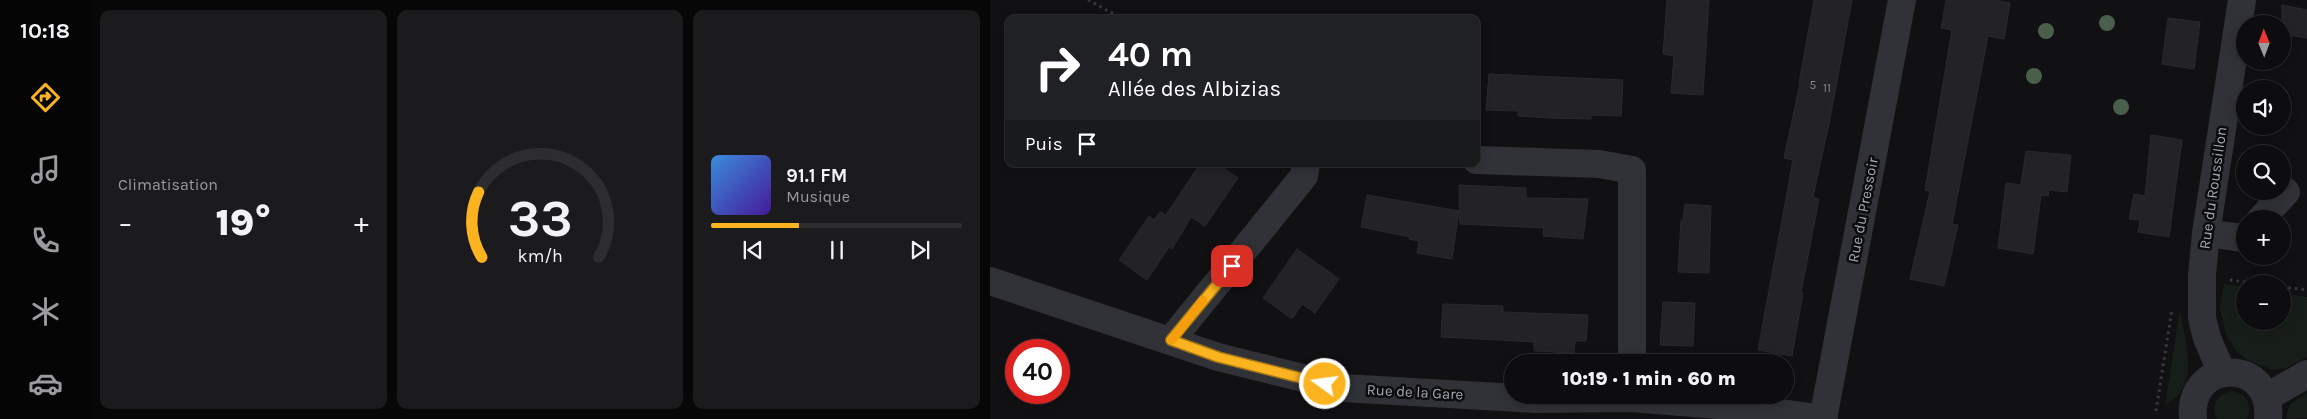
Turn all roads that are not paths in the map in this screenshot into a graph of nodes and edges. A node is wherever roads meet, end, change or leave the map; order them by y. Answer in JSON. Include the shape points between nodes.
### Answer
{"nodes":[{"id":1,"x":1902,"y":0,"type":"edge"},
{"id":2,"x":2242,"y":0,"type":"edge"},
{"id":3,"x":1480,"y":160,"type":"edge"},
{"id":4,"x":1306,"y":167,"type":"edge"},
{"id":5,"x":2279,"y":200,"type":"edge"},
{"id":6,"x":2270,"y":210,"type":"edge"},
{"id":7,"x":2206,"y":233,"type":"junction"},
{"id":8,"x":2236,"y":238,"type":"edge"},
{"id":9,"x":990,"y":281,"type":"edge"},
{"id":10,"x":1171,"y":340,"type":"junction"},
{"id":11,"x":1632,"y":354,"type":"edge"},
{"id":12,"x":2222,"y":373,"type":"junction"},
{"id":13,"x":2307,"y":374,"type":"edge"},
{"id":14,"x":1504,"y":396,"type":"edge"},
{"id":15,"x":1708,"y":404,"type":"edge"},
{"id":16,"x":2267,"y":408,"type":"edge"},
{"id":17,"x":1775,"y":415,"type":"edge"},
{"id":18,"x":1824,"y":419,"type":"edge"},
{"id":19,"x":2193,"y":419,"type":"edge"}],
"edges":[{"from":1,"to":18,"type":"street","name":"Rue du Pressoir"},
{"from":2,"to":7,"type":"street","name":"Rue du Roussillon"},
{"from":3,"to":11,"type":"street","via":[[1598,164],[1632,170]]},
{"from":4,"to":10,"type":"street","via":[[1304,176]]},
{"from":5,"to":6,"type":"street"},
{"from":7,"to":8,"type":"street"},
{"from":7,"to":12,"type":"street","name":"Rue du Roussillon","via":[[2202,318]]},
{"from":9,"to":10,"type":"street","name":"Rue de la Gare"},
{"from":10,"to":14,"type":"street","name":"Rue de la Gare","via":[[1218,357],[1343,388]]},
{"from":12,"to":16,"type":"street","via":[[2244,374],[2262,387]]},
{"from":12,"to":19,"type":"street","via":[[2210,377],[2198,390],[2192,407]]},
{"from":13,"to":16,"type":"street"},
{"from":15,"to":17,"type":"street","name":"Rue de la Gare"},
{"from":17,"to":18,"type":"street","name":"Rue de la Gare"}]}
